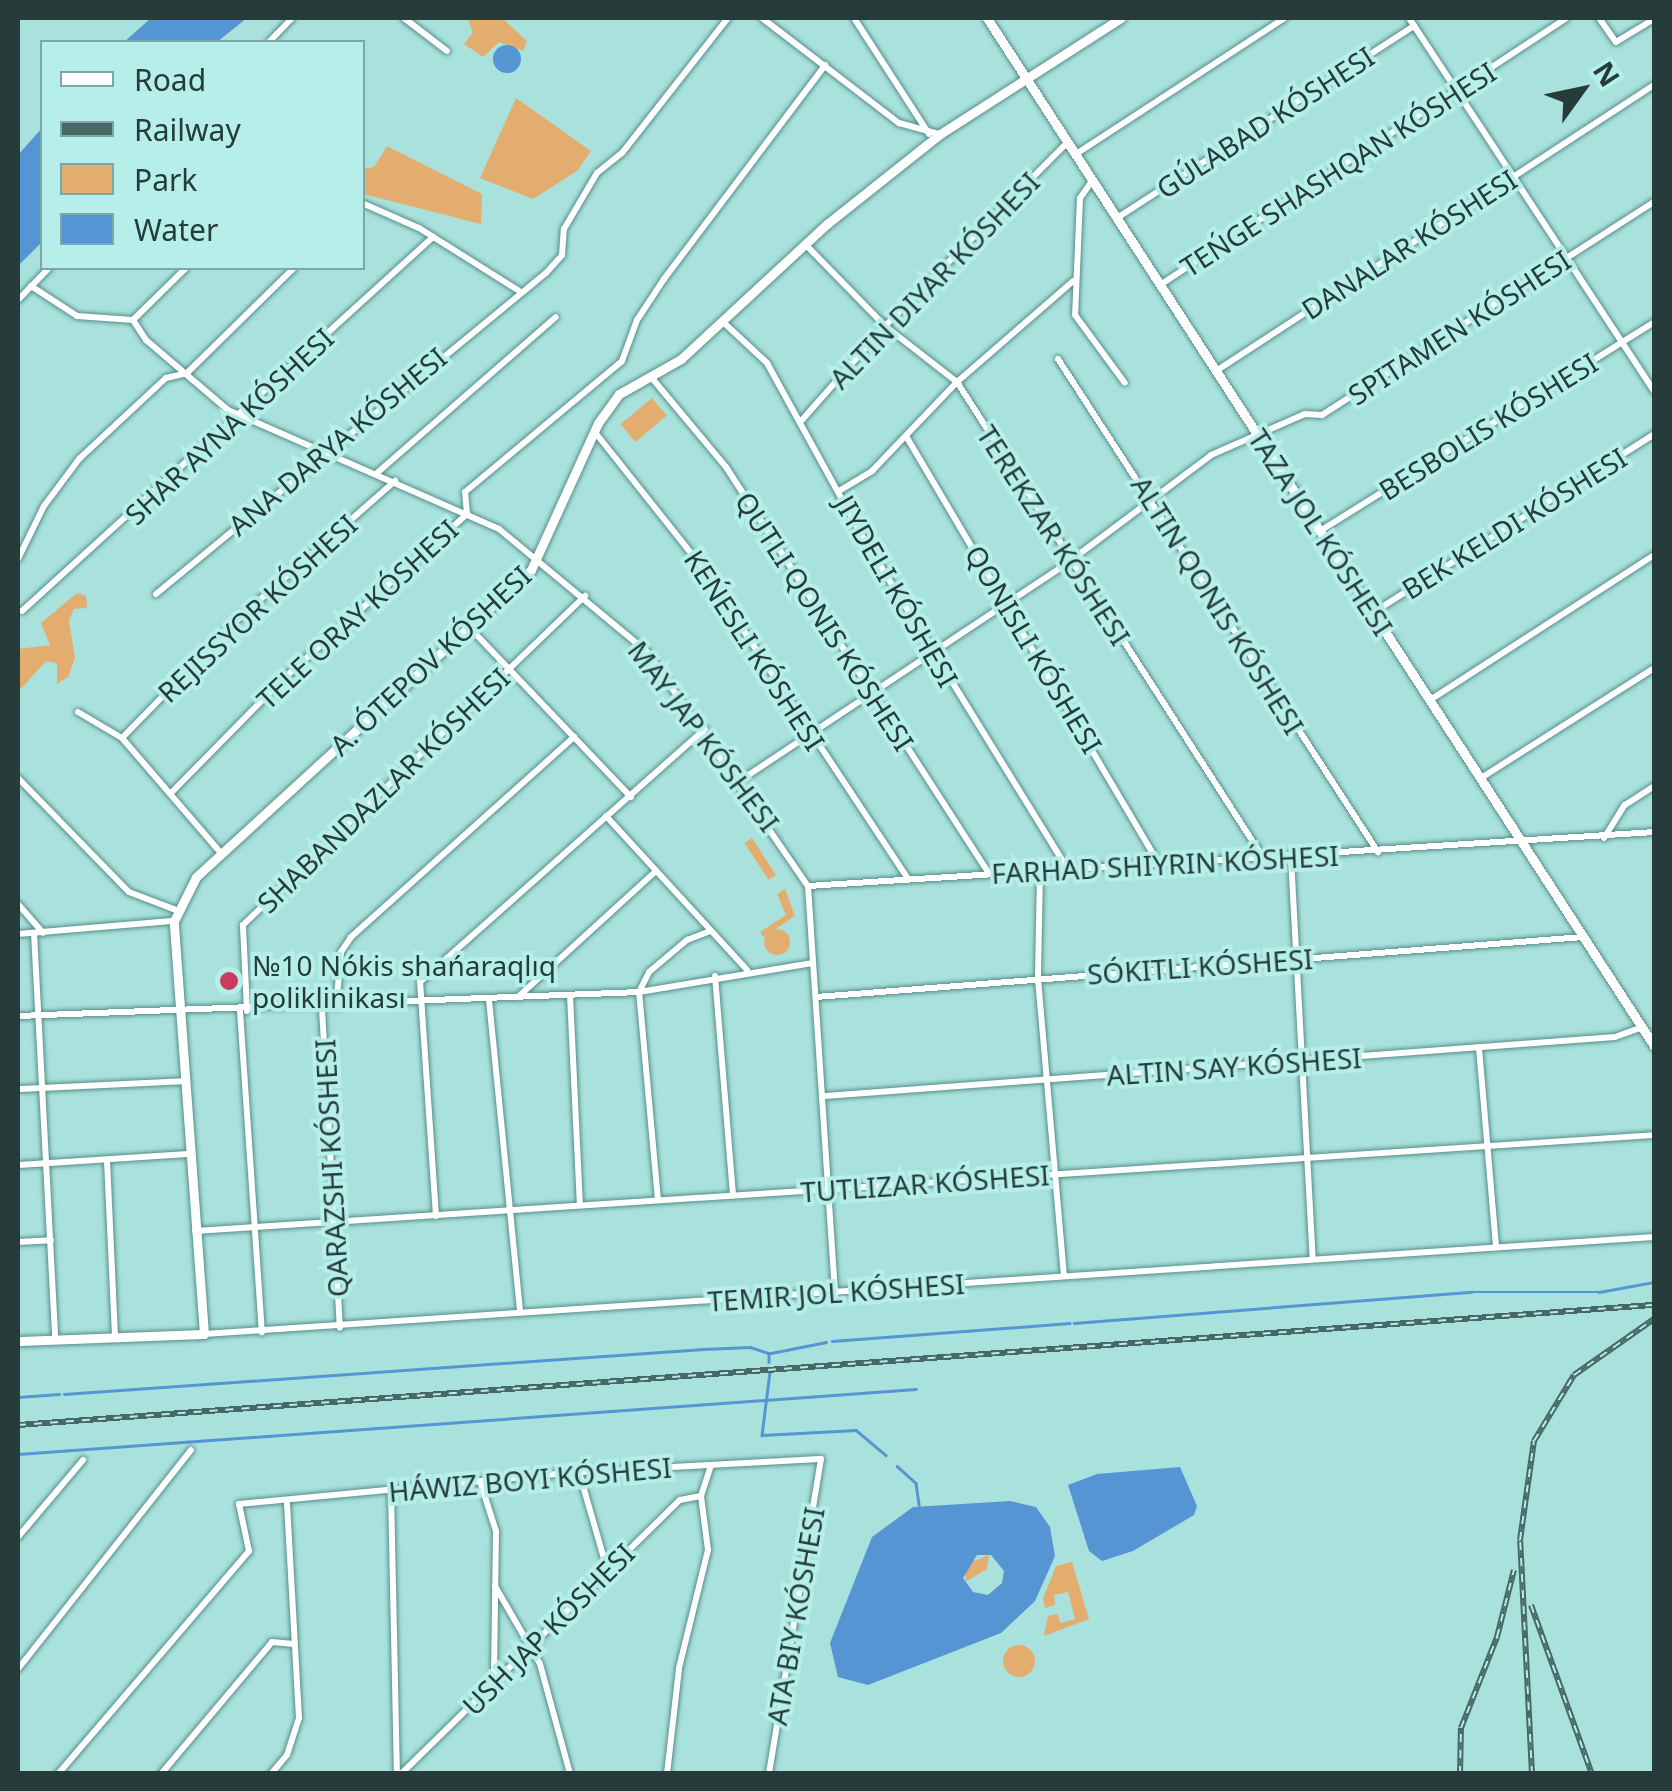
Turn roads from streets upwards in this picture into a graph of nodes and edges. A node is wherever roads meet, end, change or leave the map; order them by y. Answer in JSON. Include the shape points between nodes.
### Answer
{"nodes":[{"id":1,"x":292,"y":18,"type":"edge"},
{"id":2,"x":404,"y":18,"type":"edge"},
{"id":3,"x":728,"y":18,"type":"edge"},
{"id":4,"x":762,"y":18,"type":"edge"},
{"id":5,"x":854,"y":18,"type":"edge"},
{"id":6,"x":987,"y":18,"type":"edge"},
{"id":7,"x":1121,"y":18,"type":"edge"},
{"id":8,"x":1285,"y":18,"type":"edge"},
{"id":9,"x":1409,"y":18,"type":"edge"},
{"id":10,"x":1566,"y":18,"type":"edge"},
{"id":11,"x":1598,"y":18,"type":"edge"},
{"id":12,"x":1654,"y":18,"type":"edge"},
{"id":13,"x":1414,"y":26,"type":"junction"},
{"id":14,"x":272,"y":40,"type":"edge"},
{"id":15,"x":447,"y":51,"type":"dead end"},
{"id":16,"x":825,"y":65,"type":"junction"},
{"id":17,"x":1026,"y":79,"type":"junction"},
{"id":18,"x":1654,"y":85,"type":"edge"},
{"id":19,"x":1459,"y":92,"type":"junction"},
{"id":20,"x":935,"y":134,"type":"junction"},
{"id":21,"x":1067,"y":142,"type":"junction"},
{"id":22,"x":1075,"y":155,"type":"junction"},
{"id":23,"x":1514,"y":176,"type":"junction"},
{"id":24,"x":1092,"y":181,"type":"junction"},
{"id":25,"x":1654,"y":202,"type":"edge"},
{"id":26,"x":365,"y":204,"type":"edge"},
{"id":27,"x":1116,"y":219,"type":"junction"},
{"id":28,"x":433,"y":236,"type":"junction"},
{"id":29,"x":805,"y":244,"type":"junction"},
{"id":30,"x":1568,"y":258,"type":"junction"},
{"id":31,"x":47,"y":270,"type":"edge"},
{"id":32,"x":184,"y":270,"type":"edge"},
{"id":33,"x":292,"y":270,"type":"edge"},
{"id":34,"x":1073,"y":281,"type":"junction"},
{"id":35,"x":31,"y":286,"type":"junction"},
{"id":36,"x":1159,"y":286,"type":"junction"},
{"id":37,"x":518,"y":290,"type":"junction"},
{"id":38,"x":18,"y":300,"type":"edge"},
{"id":39,"x":556,"y":317,"type":"dead end"},
{"id":40,"x":133,"y":320,"type":"junction"},
{"id":41,"x":722,"y":320,"type":"junction"},
{"id":42,"x":1654,"y":322,"type":"edge"},
{"id":43,"x":885,"y":326,"type":"junction"},
{"id":44,"x":1623,"y":341,"type":"junction"},
{"id":45,"x":1058,"y":358,"type":"dead end"},
{"id":46,"x":1215,"y":371,"type":"junction"},
{"id":47,"x":187,"y":373,"type":"junction"},
{"id":48,"x":651,"y":377,"type":"junction"},
{"id":49,"x":957,"y":382,"type":"junction"},
{"id":50,"x":1125,"y":382,"type":"dead end"},
{"id":51,"x":1654,"y":391,"type":"edge"},
{"id":52,"x":242,"y":416,"type":"junction"},
{"id":53,"x":802,"y":420,"type":"junction"},
{"id":54,"x":594,"y":431,"type":"junction"},
{"id":55,"x":1256,"y":432,"type":"junction"},
{"id":56,"x":1654,"y":434,"type":"edge"},
{"id":57,"x":906,"y":436,"type":"junction"},
{"id":58,"x":321,"y":452,"type":"junction"},
{"id":59,"x":378,"y":473,"type":"junction"},
{"id":60,"x":395,"y":481,"type":"junction"},
{"id":61,"x":838,"y":491,"type":"junction"},
{"id":62,"x":1151,"y":501,"type":"junction"},
{"id":63,"x":467,"y":514,"type":"junction"},
{"id":64,"x":1320,"y":531,"type":"junction"},
{"id":65,"x":1654,"y":555,"type":"edge"},
{"id":66,"x":540,"y":557,"type":"junction"},
{"id":67,"x":18,"y":559,"type":"edge"},
{"id":68,"x":1070,"y":561,"type":"junction"},
{"id":69,"x":156,"y":594,"type":"dead end"},
{"id":70,"x":585,"y":596,"type":"junction"},
{"id":71,"x":1007,"y":603,"type":"junction"},
{"id":72,"x":22,"y":611,"type":"dead end"},
{"id":73,"x":1374,"y":612,"type":"junction"},
{"id":74,"x":469,"y":627,"type":"junction"},
{"id":75,"x":932,"y":652,"type":"junction"},
{"id":76,"x":510,"y":667,"type":"junction"},
{"id":77,"x":1654,"y":668,"type":"edge"},
{"id":78,"x":870,"y":691,"type":"junction"},
{"id":79,"x":1430,"y":700,"type":"junction"},
{"id":80,"x":78,"y":712,"type":"dead end"},
{"id":81,"x":705,"y":729,"type":"junction"},
{"id":82,"x":809,"y":733,"type":"junction"},
{"id":83,"x":574,"y":737,"type":"junction"},
{"id":84,"x":122,"y":738,"type":"junction"},
{"id":85,"x":18,"y":778,"type":"edge"},
{"id":86,"x":1481,"y":778,"type":"junction"},
{"id":87,"x":741,"y":780,"type":"junction"},
{"id":88,"x":1654,"y":786,"type":"edge"},
{"id":89,"x":171,"y":793,"type":"junction"},
{"id":90,"x":630,"y":797,"type":"junction"},
{"id":91,"x":606,"y":816,"type":"junction"},
{"id":92,"x":1654,"y":832,"type":"edge"},
{"id":93,"x":1604,"y":838,"type":"junction"},
{"id":94,"x":1523,"y":843,"type":"junction"},
{"id":95,"x":220,"y":852,"type":"junction"},
{"id":96,"x":1378,"y":852,"type":"junction"},
{"id":97,"x":1291,"y":858,"type":"junction"},
{"id":98,"x":1265,"y":860,"type":"junction"},
{"id":99,"x":1159,"y":862,"type":"junction"},
{"id":100,"x":1067,"y":868,"type":"junction"},
{"id":101,"x":656,"y":870,"type":"junction"},
{"id":102,"x":1040,"y":871,"type":"junction"},
{"id":103,"x":989,"y":873,"type":"junction"},
{"id":104,"x":907,"y":877,"type":"junction"},
{"id":105,"x":808,"y":886,"type":"junction"},
{"id":106,"x":18,"y":904,"type":"edge"},
{"id":107,"x":175,"y":915,"type":"junction"},
{"id":108,"x":710,"y":932,"type":"junction"},
{"id":109,"x":39,"y":933,"type":"junction"},
{"id":110,"x":18,"y":934,"type":"edge"},
{"id":111,"x":1584,"y":937,"type":"junction"},
{"id":112,"x":1297,"y":959,"type":"junction"},
{"id":113,"x":813,"y":963,"type":"junction"},
{"id":114,"x":747,"y":970,"type":"junction"},
{"id":115,"x":715,"y":976,"type":"junction"},
{"id":116,"x":1038,"y":979,"type":"junction"},
{"id":117,"x":639,"y":992,"type":"junction"},
{"id":118,"x":570,"y":996,"type":"junction"},
{"id":119,"x":816,"y":996,"type":"junction"},
{"id":120,"x":516,"y":998,"type":"junction"},
{"id":121,"x":489,"y":1000,"type":"junction"},
{"id":122,"x":420,"y":1003,"type":"junction"},
{"id":123,"x":336,"y":1007,"type":"junction"},
{"id":124,"x":322,"y":1008,"type":"junction"},
{"id":125,"x":184,"y":1009,"type":"junction"},
{"id":126,"x":244,"y":1011,"type":"junction"},
{"id":127,"x":39,"y":1015,"type":"junction"},
{"id":128,"x":18,"y":1016,"type":"edge"},
{"id":129,"x":1642,"y":1027,"type":"junction"},
{"id":130,"x":1654,"y":1046,"type":"edge"},
{"id":131,"x":1479,"y":1048,"type":"junction"},
{"id":132,"x":1302,"y":1062,"type":"junction"},
{"id":133,"x":1047,"y":1079,"type":"junction"},
{"id":134,"x":185,"y":1082,"type":"junction"},
{"id":135,"x":43,"y":1087,"type":"junction"},
{"id":136,"x":18,"y":1089,"type":"edge"},
{"id":137,"x":824,"y":1096,"type":"junction"},
{"id":138,"x":1654,"y":1134,"type":"edge"},
{"id":139,"x":1488,"y":1148,"type":"junction"},
{"id":140,"x":188,"y":1154,"type":"junction"},
{"id":141,"x":107,"y":1160,"type":"junction"},
{"id":142,"x":1310,"y":1160,"type":"junction"},
{"id":143,"x":47,"y":1163,"type":"junction"},
{"id":144,"x":18,"y":1166,"type":"edge"},
{"id":145,"x":1056,"y":1174,"type":"junction"},
{"id":146,"x":832,"y":1188,"type":"junction"},
{"id":147,"x":733,"y":1195,"type":"junction"},
{"id":148,"x":658,"y":1200,"type":"junction"},
{"id":149,"x":580,"y":1205,"type":"junction"},
{"id":150,"x":507,"y":1210,"type":"junction"},
{"id":151,"x":436,"y":1216,"type":"junction"},
{"id":152,"x":332,"y":1226,"type":"junction"},
{"id":153,"x":254,"y":1230,"type":"junction"},
{"id":154,"x":195,"y":1231,"type":"junction"},
{"id":155,"x":1654,"y":1236,"type":"edge"},
{"id":156,"x":51,"y":1240,"type":"junction"},
{"id":157,"x":18,"y":1242,"type":"edge"},
{"id":158,"x":1496,"y":1247,"type":"junction"},
{"id":159,"x":1313,"y":1258,"type":"junction"},
{"id":160,"x":1064,"y":1276,"type":"junction"},
{"id":161,"x":835,"y":1296,"type":"junction"},
{"id":162,"x":520,"y":1310,"type":"junction"},
{"id":163,"x":340,"y":1327,"type":"junction"},
{"id":164,"x":262,"y":1332,"type":"junction"},
{"id":165,"x":204,"y":1334,"type":"junction"},
{"id":166,"x":115,"y":1336,"type":"junction"},
{"id":167,"x":56,"y":1338,"type":"junction"},
{"id":168,"x":18,"y":1340,"type":"edge"},
{"id":169,"x":191,"y":1450,"type":"dead end"},
{"id":170,"x":84,"y":1460,"type":"dead end"},
{"id":171,"x":711,"y":1466,"type":"junction"},
{"id":172,"x":580,"y":1472,"type":"junction"},
{"id":173,"x":480,"y":1482,"type":"junction"},
{"id":174,"x":391,"y":1490,"type":"junction"},
{"id":175,"x":701,"y":1496,"type":"junction"},
{"id":176,"x":288,"y":1500,"type":"junction"},
{"id":177,"x":18,"y":1537,"type":"edge"},
{"id":178,"x":607,"y":1568,"type":"junction"},
{"id":179,"x":495,"y":1586,"type":"junction"},
{"id":180,"x":294,"y":1644,"type":"junction"},
{"id":181,"x":529,"y":1650,"type":"junction"},
{"id":182,"x":18,"y":1668,"type":"edge"},
{"id":183,"x":494,"y":1682,"type":"junction"},
{"id":184,"x":58,"y":1774,"type":"edge"},
{"id":185,"x":161,"y":1774,"type":"edge"},
{"id":186,"x":271,"y":1774,"type":"edge"},
{"id":187,"x":399,"y":1774,"type":"edge"},
{"id":188,"x":570,"y":1774,"type":"edge"},
{"id":189,"x":667,"y":1774,"type":"edge"},
{"id":190,"x":769,"y":1774,"type":"edge"}],
"edges":[{"from":1,"to":14,"type":"street"},
{"from":2,"to":15,"type":"street"},
{"from":3,"to":37,"type":"street","name":"ANA DARYA KÓSHESI","via":[[598,173],[564,229],[562,254]]},
{"from":4,"to":16,"type":"street"},
{"from":5,"to":20,"type":"street"},
{"from":6,"to":17,"type":"street","name":"TAZA JOL KÓSHESI"},
{"from":7,"to":17,"type":"street","name":"A. ÓTEPOV KÓSHESI"},
{"from":8,"to":22,"type":"street"},
{"from":9,"to":13,"type":"street"},
{"from":10,"to":19,"type":"street","name":"TEŃGE SHASHQAN KÓSHESI"},
{"from":11,"to":12,"type":"street","via":[[1616,42]]},
{"from":13,"to":19,"type":"street"},
{"from":13,"to":27,"type":"street","name":"GÚLABAD KÓSHESI"},
{"from":16,"to":20,"type":"street","via":[[899,122]]},
{"from":16,"to":63,"type":"street","name":"TELE ORAY KÓSHESI","via":[[664,279],[637,320],[622,361],[464,492]]},
{"from":17,"to":20,"type":"street","name":"A. ÓTEPOV KÓSHESI"},
{"from":17,"to":21,"type":"street","name":"TAZA JOL KÓSHESI"},
{"from":18,"to":23,"type":"street","name":"DANALAR KÓSHESI"},
{"from":19,"to":23,"type":"street"},
{"from":19,"to":36,"type":"street","name":"TEŃGE SHASHQAN KÓSHESI"},
{"from":20,"to":29,"type":"street","name":"A. ÓTEPOV KÓSHESI"},
{"from":21,"to":22,"type":"street","name":"TAZA JOL KÓSHESI"},
{"from":21,"to":43,"type":"street"},
{"from":22,"to":24,"type":"street","name":"TAZA JOL KÓSHESI"},
{"from":23,"to":30,"type":"street"},
{"from":23,"to":46,"type":"street","name":"DANALAR KÓSHESI"},
{"from":24,"to":27,"type":"street","name":"TAZA JOL KÓSHESI"},
{"from":24,"to":34,"type":"street","via":[[1081,193]]},
{"from":25,"to":30,"type":"street","name":"SPITAMEN KÓSHESI"},
{"from":26,"to":28,"type":"street"},
{"from":27,"to":36,"type":"street","name":"TAZA JOL KÓSHESI"},
{"from":28,"to":37,"type":"street"},
{"from":28,"to":52,"type":"street","name":"SHAR AYNA KÓSHESI"},
{"from":29,"to":41,"type":"street","name":"A. ÓTEPOV KÓSHESI"},
{"from":29,"to":43,"type":"street","name":"TEREKZAR KÓSHESI"},
{"from":30,"to":44,"type":"street"},
{"from":30,"to":55,"type":"street","name":"SPITAMEN KÓSHESI","via":[[1322,415],[1305,414]]},
{"from":31,"to":35,"type":"street"},
{"from":32,"to":40,"type":"street"},
{"from":33,"to":47,"type":"street"},
{"from":34,"to":49,"type":"street"},
{"from":34,"to":50,"type":"street","via":[[1075,315]]},
{"from":35,"to":38,"type":"street"},
{"from":35,"to":40,"type":"street","via":[[77,316]]},
{"from":36,"to":46,"type":"street","name":"TAZA JOL KÓSHESI"},
{"from":37,"to":58,"type":"street","name":"ANA DARYA KÓSHESI"},
{"from":39,"to":59,"type":"street"},
{"from":40,"to":47,"type":"street","name":"MAY JAP KÓSHESI"},
{"from":41,"to":48,"type":"street","name":"A. ÓTEPOV KÓSHESI"},
{"from":41,"to":53,"type":"street","name":"JIYDELI KÓSHESI","via":[[768,363]]},
{"from":42,"to":44,"type":"street"},
{"from":43,"to":49,"type":"street","name":"TEREKZAR KÓSHESI"},
{"from":43,"to":53,"type":"street"},
{"from":44,"to":51,"type":"street"},
{"from":44,"to":64,"type":"street"},
{"from":45,"to":62,"type":"street"},
{"from":46,"to":55,"type":"street","name":"TAZA JOL KÓSHESI"},
{"from":47,"to":52,"type":"street","name":"MAY JAP KÓSHESI"},
{"from":47,"to":67,"type":"street","via":[[156,386],[78,459]]},
{"from":48,"to":54,"type":"street","name":"A. ÓTEPOV KÓSHESI","via":[[619,394]]},
{"from":48,"to":78,"type":"street","via":[[726,467]]},
{"from":49,"to":57,"type":"street"},
{"from":49,"to":68,"type":"street","name":"TEREKZAR KÓSHESI"},
{"from":52,"to":58,"type":"street","name":"MAY JAP KÓSHESI"},
{"from":52,"to":72,"type":"street","name":"SHAR AYNA KÓSHESI"},
{"from":53,"to":61,"type":"street","name":"JIYDELI KÓSHESI"},
{"from":54,"to":66,"type":"street","name":"A. ÓTEPOV KÓSHESI"},
{"from":54,"to":82,"type":"street","name":"KEŃESLI KÓSHESI","via":[[662,510]]},
{"from":55,"to":62,"type":"street","name":"SPITAMEN KÓSHESI"},
{"from":55,"to":64,"type":"street","name":"TAZA JOL KÓSHESI"},
{"from":56,"to":73,"type":"street","name":"BEK KELDI KÓSHESI"},
{"from":57,"to":61,"type":"street"},
{"from":57,"to":71,"type":"street"},
{"from":58,"to":59,"type":"street","name":"MAY JAP KÓSHESI"},
{"from":58,"to":69,"type":"street","name":"ANA DARYA KÓSHESI"},
{"from":59,"to":60,"type":"street","name":"MAY JAP KÓSHESI"},
{"from":60,"to":63,"type":"street","name":"MAY JAP KÓSHESI"},
{"from":60,"to":84,"type":"street","name":"REJISSYOR KÓSHESI","via":[[239,618]]},
{"from":61,"to":75,"type":"street","name":"JIYDELI KÓSHESI"},
{"from":62,"to":68,"type":"street","name":"SPITAMEN KÓSHESI"},
{"from":62,"to":96,"type":"street"},
{"from":63,"to":66,"type":"street","name":"MAY JAP KÓSHESI"},
{"from":63,"to":89,"type":"street","name":"TELE ORAY KÓSHESI","via":[[282,680]]},
{"from":64,"to":73,"type":"street","name":"TAZA JOL KÓSHESI"},
{"from":65,"to":79,"type":"street"},
{"from":66,"to":70,"type":"street","name":"MAY JAP KÓSHESI"},
{"from":66,"to":74,"type":"street","name":"A. ÓTEPOV KÓSHESI"},
{"from":68,"to":71,"type":"street","name":"SPITAMEN KÓSHESI"},
{"from":68,"to":98,"type":"street","name":"TEREKZAR KÓSHESI"},
{"from":70,"to":76,"type":"street","name":"SHABANDAZLAR KÓSHESI"},
{"from":70,"to":81,"type":"street","name":"MAY JAP KÓSHESI","via":[[648,652]]},
{"from":71,"to":75,"type":"street","name":"SPITAMEN KÓSHESI"},
{"from":71,"to":99,"type":"street"},
{"from":73,"to":79,"type":"street","name":"TAZA JOL KÓSHESI"},
{"from":74,"to":76,"type":"street"},
{"from":74,"to":95,"type":"street","name":"A. ÓTEPOV KÓSHESI"},
{"from":75,"to":78,"type":"street","name":"SPITAMEN KÓSHESI"},
{"from":75,"to":100,"type":"street","name":"JIYDELI KÓSHESI"},
{"from":76,"to":83,"type":"street"},
{"from":76,"to":126,"type":"street","name":"SHABANDAZLAR KÓSHESI","via":[[243,926]]},
{"from":77,"to":86,"type":"street"},
{"from":78,"to":82,"type":"street","name":"SPITAMEN KÓSHESI"},
{"from":78,"to":103,"type":"street"},
{"from":79,"to":86,"type":"street","name":"TAZA JOL KÓSHESI"},
{"from":80,"to":84,"type":"street"},
{"from":81,"to":87,"type":"street","name":"MAY JAP KÓSHESI"},
{"from":81,"to":90,"type":"street"},
{"from":82,"to":87,"type":"street","name":"SPITAMEN KÓSHESI"},
{"from":82,"to":104,"type":"street","name":"KEŃESLI KÓSHESI"},
{"from":83,"to":90,"type":"street"},
{"from":83,"to":123,"type":"street","via":[[350,937],[340,952]]},
{"from":84,"to":89,"type":"street"},
{"from":85,"to":107,"type":"street","via":[[129,892]]},
{"from":86,"to":94,"type":"street","name":"TAZA JOL KÓSHESI"},
{"from":87,"to":105,"type":"street","name":"MAY JAP KÓSHESI"},
{"from":88,"to":93,"type":"street","via":[[1626,804]]},
{"from":89,"to":95,"type":"street"},
{"from":90,"to":91,"type":"street"},
{"from":91,"to":101,"type":"street"},
{"from":91,"to":122,"type":"street","via":[[420,982]]},
{"from":92,"to":93,"type":"street","name":"FARHAD SHIYRIN KÓSHESI"},
{"from":93,"to":94,"type":"street","name":"FARHAD SHIYRIN KÓSHESI"},
{"from":94,"to":96,"type":"street","name":"FARHAD SHIYRIN KÓSHESI"},
{"from":94,"to":111,"type":"street","name":"TAZA JOL KÓSHESI"},
{"from":95,"to":107,"type":"street","name":"A. ÓTEPOV KÓSHESI"},
{"from":96,"to":97,"type":"street","name":"FARHAD SHIYRIN KÓSHESI"},
{"from":97,"to":98,"type":"street","name":"FARHAD SHIYRIN KÓSHESI"},
{"from":97,"to":112,"type":"street"},
{"from":98,"to":99,"type":"street","name":"FARHAD SHIYRIN KÓSHESI"},
{"from":99,"to":100,"type":"street","name":"FARHAD SHIYRIN KÓSHESI"},
{"from":100,"to":102,"type":"street","name":"FARHAD SHIYRIN KÓSHESI"},
{"from":101,"to":108,"type":"street"},
{"from":101,"to":120,"type":"street"},
{"from":102,"to":103,"type":"street","name":"FARHAD SHIYRIN KÓSHESI"},
{"from":102,"to":116,"type":"street"},
{"from":103,"to":104,"type":"street","name":"FARHAD SHIYRIN KÓSHESI"},
{"from":104,"to":105,"type":"street","name":"FARHAD SHIYRIN KÓSHESI"},
{"from":105,"to":113,"type":"street","name":"MAY JAP KÓSHESI"},
{"from":106,"to":109,"type":"street"},
{"from":107,"to":109,"type":"street"},
{"from":107,"to":125,"type":"street"},
{"from":108,"to":114,"type":"street"},
{"from":108,"to":117,"type":"street","via":[[687,940],[662,961]]},
{"from":109,"to":110,"type":"street"},
{"from":109,"to":127,"type":"street"},
{"from":111,"to":112,"type":"street","name":"SÓKITLI KÓSHESI"},
{"from":111,"to":129,"type":"street","name":"TAZA JOL KÓSHESI"},
{"from":112,"to":116,"type":"street","name":"SÓKITLI KÓSHESI"},
{"from":112,"to":132,"type":"street"},
{"from":113,"to":114,"type":"street"},
{"from":113,"to":119,"type":"street","name":"MAY JAP KÓSHESI"},
{"from":114,"to":115,"type":"street"},
{"from":115,"to":117,"type":"street"},
{"from":115,"to":147,"type":"street"},
{"from":116,"to":119,"type":"street","name":"SÓKITLI KÓSHESI"},
{"from":116,"to":133,"type":"street"},
{"from":117,"to":118,"type":"street"},
{"from":117,"to":148,"type":"street"},
{"from":118,"to":120,"type":"street"},
{"from":118,"to":149,"type":"street"},
{"from":119,"to":137,"type":"street","name":"MAY JAP KÓSHESI"},
{"from":120,"to":121,"type":"street"},
{"from":121,"to":122,"type":"street"},
{"from":121,"to":150,"type":"street"},
{"from":122,"to":123,"type":"street"},
{"from":122,"to":151,"type":"street"},
{"from":123,"to":124,"type":"street"},
{"from":124,"to":126,"type":"street"},
{"from":124,"to":152,"type":"street"},
{"from":125,"to":126,"type":"street"},
{"from":125,"to":127,"type":"street"},
{"from":125,"to":134,"type":"street"},
{"from":126,"to":153,"type":"street","name":"SHABANDAZLAR KÓSHESI"},
{"from":127,"to":128,"type":"street"},
{"from":127,"to":135,"type":"street"},
{"from":129,"to":130,"type":"street","name":"TAZA JOL KÓSHESI"},
{"from":129,"to":131,"type":"street","via":[[1615,1038]]},
{"from":131,"to":132,"type":"street"},
{"from":131,"to":139,"type":"street"},
{"from":132,"to":133,"type":"street"},
{"from":132,"to":142,"type":"street"},
{"from":133,"to":137,"type":"street"},
{"from":133,"to":145,"type":"street"},
{"from":134,"to":135,"type":"street"},
{"from":134,"to":140,"type":"street"},
{"from":135,"to":136,"type":"street"},
{"from":135,"to":143,"type":"street"},
{"from":137,"to":146,"type":"street","name":"MAY JAP KÓSHESI"},
{"from":138,"to":139,"type":"street"},
{"from":139,"to":142,"type":"street"},
{"from":139,"to":158,"type":"street"},
{"from":140,"to":141,"type":"street"},
{"from":140,"to":154,"type":"street"},
{"from":141,"to":143,"type":"street"},
{"from":141,"to":166,"type":"street"},
{"from":142,"to":145,"type":"street"},
{"from":142,"to":159,"type":"street"},
{"from":143,"to":144,"type":"street"},
{"from":143,"to":156,"type":"street"},
{"from":145,"to":146,"type":"street"},
{"from":145,"to":160,"type":"street"},
{"from":146,"to":147,"type":"street"},
{"from":146,"to":161,"type":"street","name":"MAY JAP KÓSHESI"},
{"from":147,"to":148,"type":"street"},
{"from":148,"to":149,"type":"street"},
{"from":149,"to":150,"type":"street"},
{"from":150,"to":151,"type":"street"},
{"from":150,"to":162,"type":"street"},
{"from":151,"to":152,"type":"street"},
{"from":152,"to":153,"type":"street"},
{"from":152,"to":163,"type":"street"},
{"from":153,"to":154,"type":"street"},
{"from":153,"to":164,"type":"street","name":"SHABANDAZLAR KÓSHESI"},
{"from":154,"to":165,"type":"street"},
{"from":155,"to":158,"type":"street","name":"TEMIR JOL KÓSHESI"},
{"from":156,"to":157,"type":"street"},
{"from":156,"to":167,"type":"street"},
{"from":158,"to":159,"type":"street","name":"TEMIR JOL KÓSHESI"},
{"from":159,"to":160,"type":"street","name":"TEMIR JOL KÓSHESI"},
{"from":160,"to":161,"type":"street","name":"TEMIR JOL KÓSHESI"},
{"from":161,"to":162,"type":"street","name":"TEMIR JOL KÓSHESI"},
{"from":162,"to":163,"type":"street","name":"TEMIR JOL KÓSHESI"},
{"from":163,"to":164,"type":"street","name":"TEMIR JOL KÓSHESI"},
{"from":164,"to":165,"type":"street","name":"TEMIR JOL KÓSHESI"},
{"from":165,"to":166,"type":"street","name":"TEMIR JOL KÓSHESI"},
{"from":166,"to":167,"type":"street","name":"TEMIR JOL KÓSHESI"},
{"from":167,"to":168,"type":"street","name":"TEMIR JOL KÓSHESI"},
{"from":169,"to":182,"type":"street"},
{"from":170,"to":177,"type":"street"},
{"from":171,"to":172,"type":"street"},
{"from":171,"to":175,"type":"street"},
{"from":171,"to":190,"type":"street","name":"ATA BIY KÓSHESI","via":[[821,1459]]},
{"from":172,"to":173,"type":"street"},
{"from":172,"to":178,"type":"street"},
{"from":173,"to":174,"type":"street"},
{"from":173,"to":179,"type":"street","via":[[496,1531]]},
{"from":174,"to":176,"type":"street"},
{"from":174,"to":187,"type":"street"},
{"from":175,"to":178,"type":"street","name":"USH JAP KÓSHESI","via":[[680,1500]]},
{"from":175,"to":189,"type":"street","via":[[708,1550],[679,1668]]},
{"from":176,"to":180,"type":"street"},
{"from":176,"to":184,"type":"street","via":[[239,1504],[249,1551]]},
{"from":178,"to":181,"type":"street","name":"USH JAP KÓSHESI"},
{"from":179,"to":181,"type":"street"},
{"from":179,"to":183,"type":"street"},
{"from":180,"to":185,"type":"street","via":[[272,1642]]},
{"from":180,"to":186,"type":"street","via":[[299,1718],[288,1755]]},
{"from":181,"to":183,"type":"street","name":"USH JAP KÓSHESI"},
{"from":181,"to":188,"type":"street","via":[[547,1684]]},
{"from":183,"to":187,"type":"street","name":"USH JAP KÓSHESI"}]}
